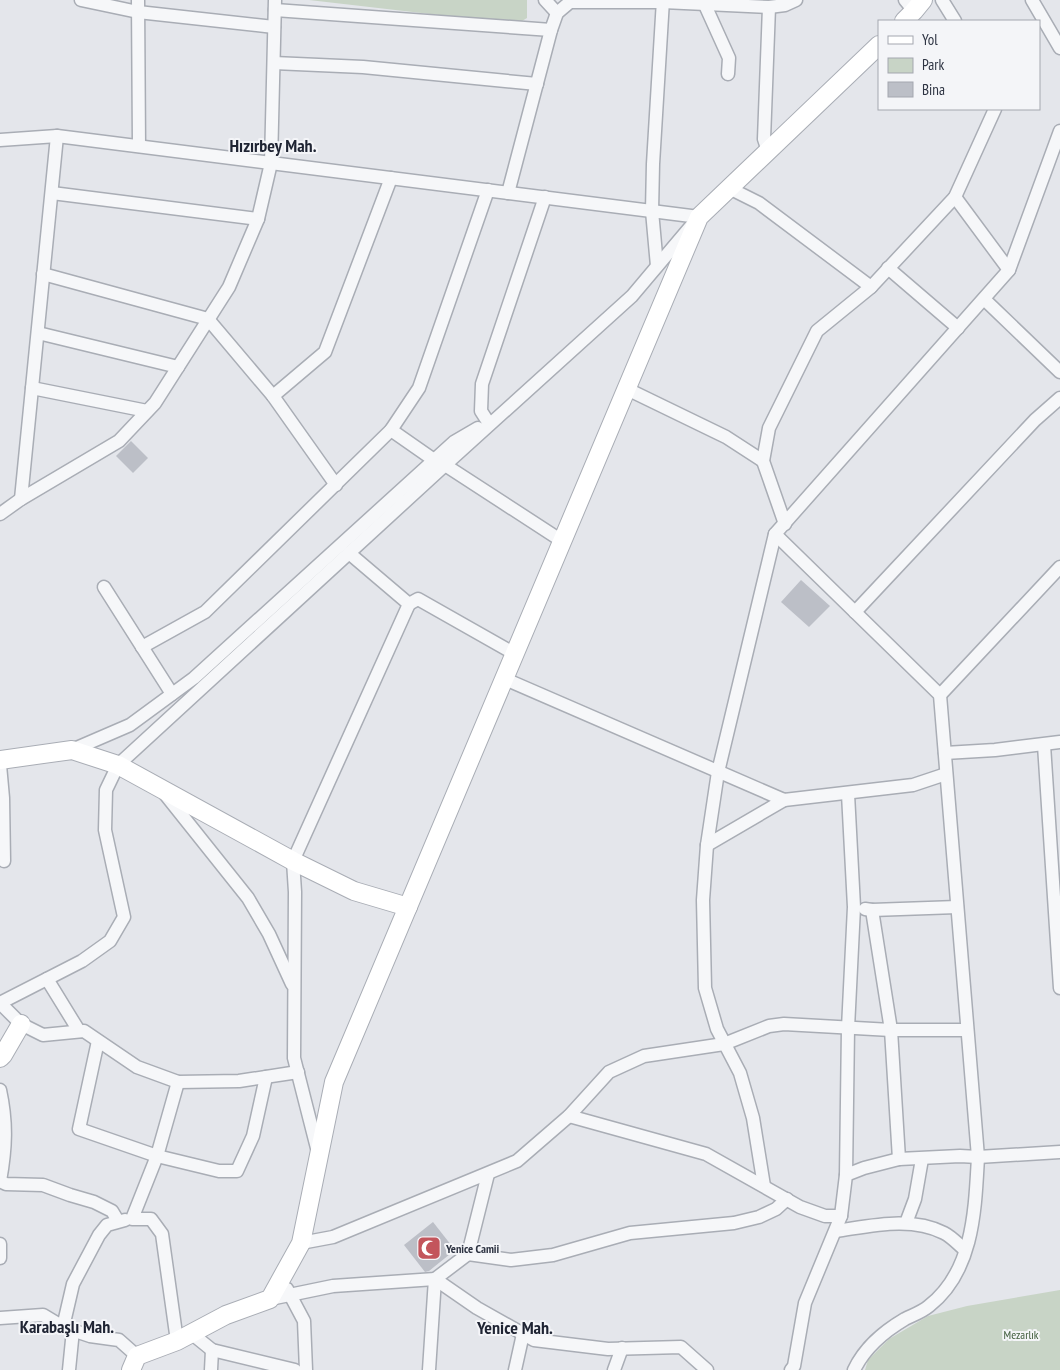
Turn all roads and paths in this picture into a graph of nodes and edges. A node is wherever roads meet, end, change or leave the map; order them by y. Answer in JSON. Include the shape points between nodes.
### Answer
{"nodes":[{"id":1,"x":81,"y":0,"type":"edge"},
{"id":2,"x":545,"y":0,"type":"edge"},
{"id":3,"x":796,"y":0,"type":"edge"},
{"id":4,"x":1032,"y":0,"type":"edge"},
{"id":5,"x":663,"y":1,"type":"edge"},
{"id":6,"x":946,"y":2,"type":"edge"},
{"id":7,"x":275,"y":5,"type":"edge"},
{"id":8,"x":705,"y":5,"type":"junction"},
{"id":9,"x":138,"y":6,"type":"edge"},
{"id":10,"x":769,"y":7,"type":"junction"},
{"id":11,"x":556,"y":13,"type":"junction"},
{"id":12,"x":954,"y":20,"type":"edge"},
{"id":13,"x":274,"y":28,"type":"junction"},
{"id":14,"x":551,"y":30,"type":"junction"},
{"id":15,"x":878,"y":46,"type":"edge"},
{"id":16,"x":1060,"y":48,"type":"edge"},
{"id":17,"x":274,"y":63,"type":"junction"},
{"id":18,"x":728,"y":74,"type":"dead end"},
{"id":19,"x":537,"y":84,"type":"junction"},
{"id":20,"x":994,"y":110,"type":"edge"},
{"id":21,"x":1060,"y":131,"type":"edge"},
{"id":22,"x":57,"y":136,"type":"junction"},
{"id":23,"x":0,"y":140,"type":"edge"},
{"id":24,"x":138,"y":146,"type":"junction"},
{"id":25,"x":768,"y":151,"type":"junction"},
{"id":26,"x":272,"y":163,"type":"junction"},
{"id":27,"x":391,"y":178,"type":"junction"},
{"id":28,"x":729,"y":188,"type":"junction"},
{"id":29,"x":488,"y":190,"type":"junction"},
{"id":30,"x":508,"y":192,"type":"junction"},
{"id":31,"x":52,"y":193,"type":"junction"},
{"id":32,"x":545,"y":197,"type":"junction"},
{"id":33,"x":955,"y":197,"type":"junction"},
{"id":34,"x":652,"y":211,"type":"junction"},
{"id":35,"x":699,"y":217,"type":"junction"},
{"id":36,"x":258,"y":219,"type":"junction"},
{"id":37,"x":657,"y":266,"type":"junction"},
{"id":38,"x":888,"y":268,"type":"junction"},
{"id":39,"x":1009,"y":270,"type":"junction"},
{"id":40,"x":44,"y":274,"type":"junction"},
{"id":41,"x":871,"y":287,"type":"junction"},
{"id":42,"x":984,"y":298,"type":"junction"},
{"id":43,"x":208,"y":319,"type":"junction"},
{"id":44,"x":958,"y":328,"type":"junction"},
{"id":45,"x":38,"y":333,"type":"junction"},
{"id":46,"x":178,"y":367,"type":"junction"},
{"id":47,"x":1060,"y":372,"type":"edge"},
{"id":48,"x":32,"y":388,"type":"junction"},
{"id":49,"x":627,"y":388,"type":"junction"},
{"id":50,"x":272,"y":396,"type":"junction"},
{"id":51,"x":1059,"y":401,"type":"edge"},
{"id":52,"x":148,"y":411,"type":"junction"},
{"id":53,"x":503,"y":412,"type":"junction"},
{"id":54,"x":488,"y":422,"type":"junction"},
{"id":55,"x":392,"y":430,"type":"junction"},
{"id":56,"x":763,"y":461,"type":"junction"},
{"id":57,"x":439,"y":462,"type":"junction"},
{"id":58,"x":336,"y":484,"type":"junction"},
{"id":59,"x":21,"y":499,"type":"junction"},
{"id":60,"x":0,"y":514,"type":"edge"},
{"id":61,"x":785,"y":524,"type":"junction"},
{"id":62,"x":775,"y":534,"type":"junction"},
{"id":63,"x":562,"y":541,"type":"junction"},
{"id":64,"x":349,"y":553,"type":"junction"},
{"id":65,"x":1060,"y":566,"type":"edge"},
{"id":66,"x":104,"y":588,"type":"dead end"},
{"id":67,"x":409,"y":604,"type":"junction"},
{"id":68,"x":855,"y":612,"type":"junction"},
{"id":69,"x":142,"y":647,"type":"junction"},
{"id":70,"x":515,"y":654,"type":"junction"},
{"id":71,"x":504,"y":679,"type":"junction"},
{"id":72,"x":172,"y":694,"type":"junction"},
{"id":73,"x":940,"y":695,"type":"junction"},
{"id":74,"x":1060,"y":742,"type":"edge"},
{"id":75,"x":1044,"y":745,"type":"junction"},
{"id":76,"x":72,"y":750,"type":"junction"},
{"id":77,"x":945,"y":753,"type":"junction"},
{"id":78,"x":0,"y":760,"type":"edge"},
{"id":79,"x":118,"y":764,"type":"junction"},
{"id":80,"x":0,"y":765,"type":"edge"},
{"id":81,"x":718,"y":772,"type":"junction"},
{"id":82,"x":946,"y":774,"type":"junction"},
{"id":83,"x":161,"y":788,"type":"junction"},
{"id":84,"x":848,"y":794,"type":"junction"},
{"id":85,"x":784,"y":800,"type":"junction"},
{"id":86,"x":707,"y":845,"type":"junction"},
{"id":87,"x":4,"y":861,"type":"dead end"},
{"id":88,"x":293,"y":861,"type":"junction"},
{"id":89,"x":408,"y":907,"type":"junction"},
{"id":90,"x":854,"y":907,"type":"junction"},
{"id":91,"x":957,"y":907,"type":"junction"},
{"id":92,"x":872,"y":910,"type":"junction"},
{"id":93,"x":1058,"y":948,"type":"edge"},
{"id":94,"x":47,"y":979,"type":"junction"},
{"id":95,"x":1060,"y":988,"type":"edge"},
{"id":96,"x":294,"y":989,"type":"junction"},
{"id":97,"x":0,"y":1003,"type":"edge"},
{"id":98,"x":21,"y":1024,"type":"junction"},
{"id":99,"x":848,"y":1028,"type":"junction"},
{"id":100,"x":891,"y":1030,"type":"junction"},
{"id":101,"x":966,"y":1030,"type":"junction"},
{"id":102,"x":78,"y":1032,"type":"junction"},
{"id":103,"x":98,"y":1041,"type":"junction"},
{"id":104,"x":724,"y":1044,"type":"junction"},
{"id":105,"x":0,"y":1058,"type":"edge"},
{"id":106,"x":298,"y":1072,"type":"junction"},
{"id":107,"x":266,"y":1077,"type":"junction"},
{"id":108,"x":178,"y":1082,"type":"junction"},
{"id":109,"x":0,"y":1090,"type":"edge"},
{"id":110,"x":568,"y":1116,"type":"junction"},
{"id":111,"x":1060,"y":1152,"type":"edge"},
{"id":112,"x":319,"y":1155,"type":"junction"},
{"id":113,"x":157,"y":1156,"type":"junction"},
{"id":114,"x":978,"y":1157,"type":"junction"},
{"id":115,"x":922,"y":1159,"type":"junction"},
{"id":116,"x":900,"y":1160,"type":"junction"},
{"id":117,"x":488,"y":1174,"type":"junction"},
{"id":118,"x":846,"y":1175,"type":"junction"},
{"id":119,"x":764,"y":1186,"type":"junction"},
{"id":120,"x":787,"y":1199,"type":"junction"},
{"id":121,"x":842,"y":1216,"type":"junction"},
{"id":122,"x":132,"y":1219,"type":"junction"},
{"id":123,"x":118,"y":1221,"type":"junction"},
{"id":124,"x":906,"y":1223,"type":"junction"},
{"id":125,"x":836,"y":1231,"type":"junction"},
{"id":126,"x":301,"y":1243,"type":"junction"},
{"id":127,"x":0,"y":1244,"type":"edge"},
{"id":128,"x":966,"y":1250,"type":"junction"},
{"id":129,"x":468,"y":1254,"type":"junction"},
{"id":130,"x":0,"y":1258,"type":"edge"},
{"id":131,"x":282,"y":1278,"type":"junction"},
{"id":132,"x":435,"y":1279,"type":"junction"},
{"id":133,"x":290,"y":1294,"type":"junction"},
{"id":134,"x":270,"y":1300,"type":"junction"},
{"id":135,"x":0,"y":1318,"type":"edge"},
{"id":136,"x":68,"y":1329,"type":"junction"},
{"id":137,"x":523,"y":1334,"type":"junction"},
{"id":138,"x":184,"y":1337,"type":"junction"},
{"id":139,"x":622,"y":1348,"type":"junction"},
{"id":140,"x":212,"y":1350,"type":"junction"},
{"id":141,"x":134,"y":1363,"type":"edge"},
{"id":142,"x":69,"y":1370,"type":"edge"},
{"id":143,"x":212,"y":1370,"type":"edge"},
{"id":144,"x":295,"y":1370,"type":"edge"},
{"id":145,"x":306,"y":1370,"type":"edge"},
{"id":146,"x":429,"y":1370,"type":"edge"},
{"id":147,"x":515,"y":1370,"type":"edge"},
{"id":148,"x":614,"y":1370,"type":"edge"},
{"id":149,"x":707,"y":1370,"type":"edge"},
{"id":150,"x":791,"y":1370,"type":"edge"},
{"id":151,"x":854,"y":1370,"type":"edge"}],
"edges":[{"from":1,"to":9,"type":"street"},
{"from":2,"to":11,"type":"street"},
{"from":3,"to":10,"type":"street"},
{"from":4,"to":16,"type":"street"},
{"from":5,"to":8,"type":"street"},
{"from":5,"to":11,"type":"street","via":[[570,2]]},
{"from":5,"to":34,"type":"street"},
{"from":6,"to":12,"type":"street"},
{"from":7,"to":13,"type":"street"},
{"from":7,"to":14,"type":"street"},
{"from":8,"to":10,"type":"street"},
{"from":8,"to":18,"type":"street","via":[[728,58]]},
{"from":9,"to":13,"type":"street"},
{"from":9,"to":24,"type":"street"},
{"from":10,"to":25,"type":"street","via":[[764,138]]},
{"from":11,"to":14,"type":"street"},
{"from":13,"to":17,"type":"street"},
{"from":14,"to":19,"type":"street"},
{"from":15,"to":25,"type":"street"},
{"from":17,"to":19,"type":"street","via":[[364,67]]},
{"from":17,"to":26,"type":"street"},
{"from":19,"to":30,"type":"street"},
{"from":20,"to":33,"type":"street"},
{"from":21,"to":39,"type":"street"},
{"from":22,"to":23,"type":"street"},
{"from":22,"to":24,"type":"street"},
{"from":22,"to":31,"type":"street"},
{"from":24,"to":26,"type":"street"},
{"from":25,"to":28,"type":"street"},
{"from":26,"to":27,"type":"street"},
{"from":26,"to":36,"type":"street"},
{"from":27,"to":29,"type":"street"},
{"from":27,"to":50,"type":"street","via":[[325,352]]},
{"from":28,"to":35,"type":"street"},
{"from":28,"to":41,"type":"street","via":[[759,203]]},
{"from":29,"to":30,"type":"street"},
{"from":29,"to":55,"type":"street","via":[[419,388]]},
{"from":30,"to":32,"type":"street"},
{"from":31,"to":36,"type":"street"},
{"from":31,"to":40,"type":"street"},
{"from":32,"to":34,"type":"street"},
{"from":32,"to":54,"type":"street","via":[[482,384],[481,411]]},
{"from":33,"to":38,"type":"street"},
{"from":33,"to":39,"type":"street"},
{"from":34,"to":35,"type":"street"},
{"from":34,"to":37,"type":"street"},
{"from":35,"to":37,"type":"street"},
{"from":35,"to":49,"type":"street"},
{"from":36,"to":43,"type":"street","via":[[229,288]]},
{"from":37,"to":53,"type":"street","via":[[632,296]]},
{"from":38,"to":41,"type":"street"},
{"from":38,"to":44,"type":"street"},
{"from":39,"to":42,"type":"street"},
{"from":40,"to":43,"type":"street"},
{"from":40,"to":45,"type":"street"},
{"from":41,"to":56,"type":"street","via":[[817,331],[769,428]]},
{"from":42,"to":44,"type":"street"},
{"from":42,"to":47,"type":"street"},
{"from":43,"to":46,"type":"street"},
{"from":43,"to":50,"type":"street"},
{"from":44,"to":61,"type":"street"},
{"from":45,"to":46,"type":"street"},
{"from":45,"to":48,"type":"street"},
{"from":46,"to":52,"type":"street"},
{"from":48,"to":52,"type":"street"},
{"from":48,"to":59,"type":"street"},
{"from":49,"to":56,"type":"street","via":[[726,437]]},
{"from":49,"to":63,"type":"street"},
{"from":50,"to":58,"type":"street"},
{"from":51,"to":68,"type":"street","via":[[1035,420]]},
{"from":52,"to":59,"type":"street","via":[[119,441]]},
{"from":53,"to":54,"type":"street"},
{"from":53,"to":57,"type":"street"},
{"from":54,"to":57,"type":"street","via":[[454,442]]},
{"from":55,"to":57,"type":"street"},
{"from":55,"to":58,"type":"street"},
{"from":56,"to":61,"type":"street"},
{"from":57,"to":63,"type":"street"},
{"from":57,"to":64,"type":"street"},
{"from":57,"to":72,"type":"street"},
{"from":58,"to":69,"type":"street","via":[[205,612]]},
{"from":59,"to":60,"type":"street"},
{"from":61,"to":62,"type":"street"},
{"from":62,"to":68,"type":"street"},
{"from":62,"to":81,"type":"street"},
{"from":63,"to":70,"type":"street"},
{"from":64,"to":67,"type":"street"},
{"from":64,"to":79,"type":"street"},
{"from":65,"to":73,"type":"street"},
{"from":66,"to":69,"type":"street"},
{"from":67,"to":70,"type":"street","via":[[418,599]]},
{"from":67,"to":88,"type":"street"},
{"from":68,"to":73,"type":"street"},
{"from":69,"to":72,"type":"street"},
{"from":70,"to":71,"type":"street"},
{"from":71,"to":81,"type":"street"},
{"from":71,"to":89,"type":"street"},
{"from":72,"to":76,"type":"street","via":[[130,725]]},
{"from":73,"to":77,"type":"street"},
{"from":74,"to":75,"type":"street"},
{"from":75,"to":77,"type":"street"},
{"from":75,"to":93,"type":"street"},
{"from":76,"to":78,"type":"street"},
{"from":76,"to":79,"type":"street"},
{"from":77,"to":82,"type":"street"},
{"from":79,"to":83,"type":"street"},
{"from":79,"to":94,"type":"street","via":[[106,790],[105,830],[124,917],[110,941],[82,961]]},
{"from":80,"to":87,"type":"street"},
{"from":81,"to":85,"type":"street"},
{"from":81,"to":86,"type":"street"},
{"from":82,"to":84,"type":"street","via":[[913,786]]},
{"from":82,"to":91,"type":"street"},
{"from":83,"to":88,"type":"street"},
{"from":83,"to":96,"type":"street","via":[[248,898]]},
{"from":84,"to":85,"type":"street"},
{"from":84,"to":90,"type":"street"},
{"from":85,"to":86,"type":"street"},
{"from":86,"to":104,"type":"street","via":[[703,900],[705,988]]},
{"from":88,"to":89,"type":"street","via":[[354,891]]},
{"from":88,"to":96,"type":"street"},
{"from":89,"to":112,"type":"street","via":[[334,1082]]},
{"from":90,"to":92,"type":"street"},
{"from":90,"to":99,"type":"street"},
{"from":91,"to":92,"type":"street"},
{"from":91,"to":101,"type":"street"},
{"from":92,"to":100,"type":"street"},
{"from":93,"to":95,"type":"street"},
{"from":94,"to":97,"type":"street"},
{"from":94,"to":102,"type":"street"},
{"from":96,"to":106,"type":"street","via":[[294,1058]]},
{"from":97,"to":98,"type":"street"},
{"from":98,"to":102,"type":"street","via":[[43,1035]]},
{"from":98,"to":105,"type":"street"},
{"from":99,"to":100,"type":"street"},
{"from":99,"to":104,"type":"street","via":[[784,1024],[769,1026]]},
{"from":99,"to":118,"type":"street"},
{"from":100,"to":101,"type":"street"},
{"from":100,"to":116,"type":"street"},
{"from":101,"to":114,"type":"street"},
{"from":102,"to":103,"type":"street","via":[[84,1031]]},
{"from":103,"to":108,"type":"street","via":[[136,1067]]},
{"from":103,"to":113,"type":"street","via":[[79,1129]]},
{"from":104,"to":110,"type":"street","via":[[644,1056],[609,1072]]},
{"from":104,"to":119,"type":"street","via":[[740,1073],[751,1109]]},
{"from":106,"to":107,"type":"street"},
{"from":106,"to":112,"type":"street"},
{"from":107,"to":108,"type":"street"},
{"from":107,"to":113,"type":"street","via":[[253,1136],[237,1171],[219,1171]]},
{"from":108,"to":113,"type":"street"},
{"from":109,"to":123,"type":"street","via":[[6,1152],[0,1181],[43,1185],[94,1202],[112,1211]]},
{"from":110,"to":117,"type":"street","via":[[517,1161]]},
{"from":110,"to":119,"type":"street","via":[[706,1154]]},
{"from":111,"to":114,"type":"street"},
{"from":112,"to":126,"type":"street"},
{"from":113,"to":122,"type":"street"},
{"from":114,"to":115,"type":"street"},
{"from":114,"to":128,"type":"street","via":[[976,1200]]},
{"from":115,"to":116,"type":"street"},
{"from":115,"to":124,"type":"street","via":[[915,1199]]},
{"from":116,"to":118,"type":"street"},
{"from":117,"to":126,"type":"street","via":[[333,1237]]},
{"from":117,"to":129,"type":"street"},
{"from":118,"to":121,"type":"street"},
{"from":119,"to":120,"type":"street"},
{"from":120,"to":121,"type":"street","via":[[825,1216]]},
{"from":120,"to":129,"type":"street","via":[[776,1209],[734,1223],[630,1232],[553,1256],[511,1260]]},
{"from":121,"to":125,"type":"street"},
{"from":122,"to":123,"type":"street"},
{"from":122,"to":138,"type":"street","via":[[151,1219],[162,1234]]},
{"from":123,"to":136,"type":"street","via":[[107,1225],[99,1235],[73,1284]]},
{"from":124,"to":125,"type":"street"},
{"from":124,"to":128,"type":"street","via":[[927,1226],[945,1234]]},
{"from":125,"to":150,"type":"street","via":[[805,1303]]},
{"from":126,"to":131,"type":"street"},
{"from":127,"to":130,"type":"street"},
{"from":128,"to":151,"type":"street","via":[[963,1262],[948,1287],[928,1307],[876,1340],[861,1356]]},
{"from":129,"to":132,"type":"street"},
{"from":131,"to":133,"type":"street"},
{"from":131,"to":134,"type":"street"},
{"from":132,"to":133,"type":"street","via":[[333,1286]]},
{"from":132,"to":137,"type":"street"},
{"from":132,"to":146,"type":"street"},
{"from":133,"to":134,"type":"street"},
{"from":133,"to":145,"type":"street","via":[[304,1321]]},
{"from":134,"to":138,"type":"street","via":[[226,1315]]},
{"from":135,"to":136,"type":"street","via":[[43,1316]]},
{"from":136,"to":141,"type":"street","via":[[119,1340]]},
{"from":136,"to":142,"type":"street"},
{"from":137,"to":139,"type":"street","via":[[534,1340]]},
{"from":137,"to":147,"type":"street"},
{"from":138,"to":140,"type":"street"},
{"from":138,"to":141,"type":"street"},
{"from":139,"to":148,"type":"street"},
{"from":139,"to":149,"type":"street","via":[[681,1347]]},
{"from":140,"to":143,"type":"street"},
{"from":140,"to":144,"type":"street"}]}
